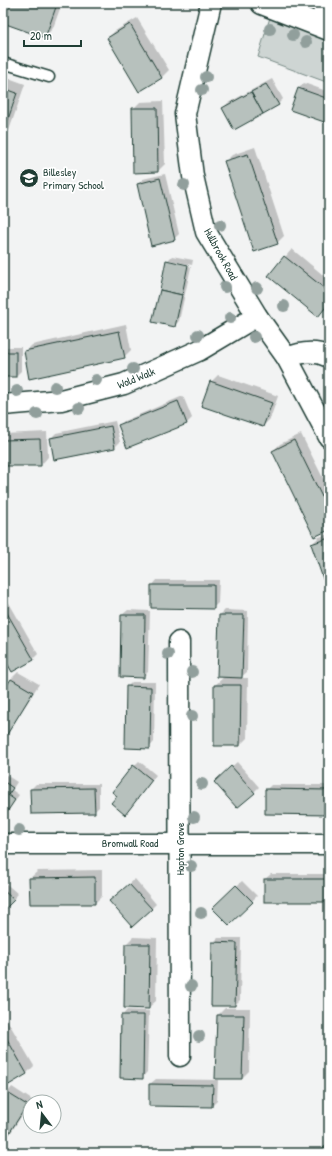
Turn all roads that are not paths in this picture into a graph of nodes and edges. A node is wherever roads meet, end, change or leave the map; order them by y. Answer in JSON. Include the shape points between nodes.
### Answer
{"nodes":[{"id":1,"x":211,"y":3,"type":"edge"},
{"id":2,"x":262,"y":3,"type":"edge"},
{"id":3,"x":327,"y":3,"type":"edge"},
{"id":4,"x":324,"y":27,"type":"edge"},
{"id":5,"x":3,"y":63,"type":"edge"},
{"id":6,"x":50,"y":77,"type":"dead end"},
{"id":7,"x":257,"y":316,"type":"junction"},
{"id":8,"x":329,"y":356,"type":"edge"},
{"id":9,"x":287,"y":358,"type":"junction"},
{"id":10,"x":3,"y":405,"type":"edge"},
{"id":11,"x":329,"y":437,"type":"edge"},
{"id":12,"x":179,"y":642,"type":"dead end"},
{"id":13,"x":180,"y":843,"type":"junction"},
{"id":14,"x":3,"y":844,"type":"edge"},
{"id":15,"x":329,"y":844,"type":"edge"},
{"id":16,"x":180,"y":1056,"type":"dead end"}],
"edges":[{"from":1,"to":7,"type":"street","name":"Hullbrook Road","via":[[185,114],[193,176],[206,232]]},
{"from":2,"to":4,"type":"street"},
{"from":3,"to":4,"type":"street"},
{"from":5,"to":6,"type":"lane"},
{"from":7,"to":9,"type":"street","name":"Hullbrook Road"},
{"from":7,"to":10,"type":"street","name":"Wold Walk","via":[[200,350],[124,384],[61,400]]},
{"from":8,"to":9,"type":"street","via":[[301,352]]},
{"from":9,"to":11,"type":"street","name":"Hullbrook Road"},
{"from":12,"to":13,"type":"street","name":"Hopton Grove"},
{"from":13,"to":14,"type":"street","name":"Bromwall Road"},
{"from":13,"to":15,"type":"street","name":"Bromwall Road"},
{"from":13,"to":16,"type":"street","name":"Hopton Grove"}]}
